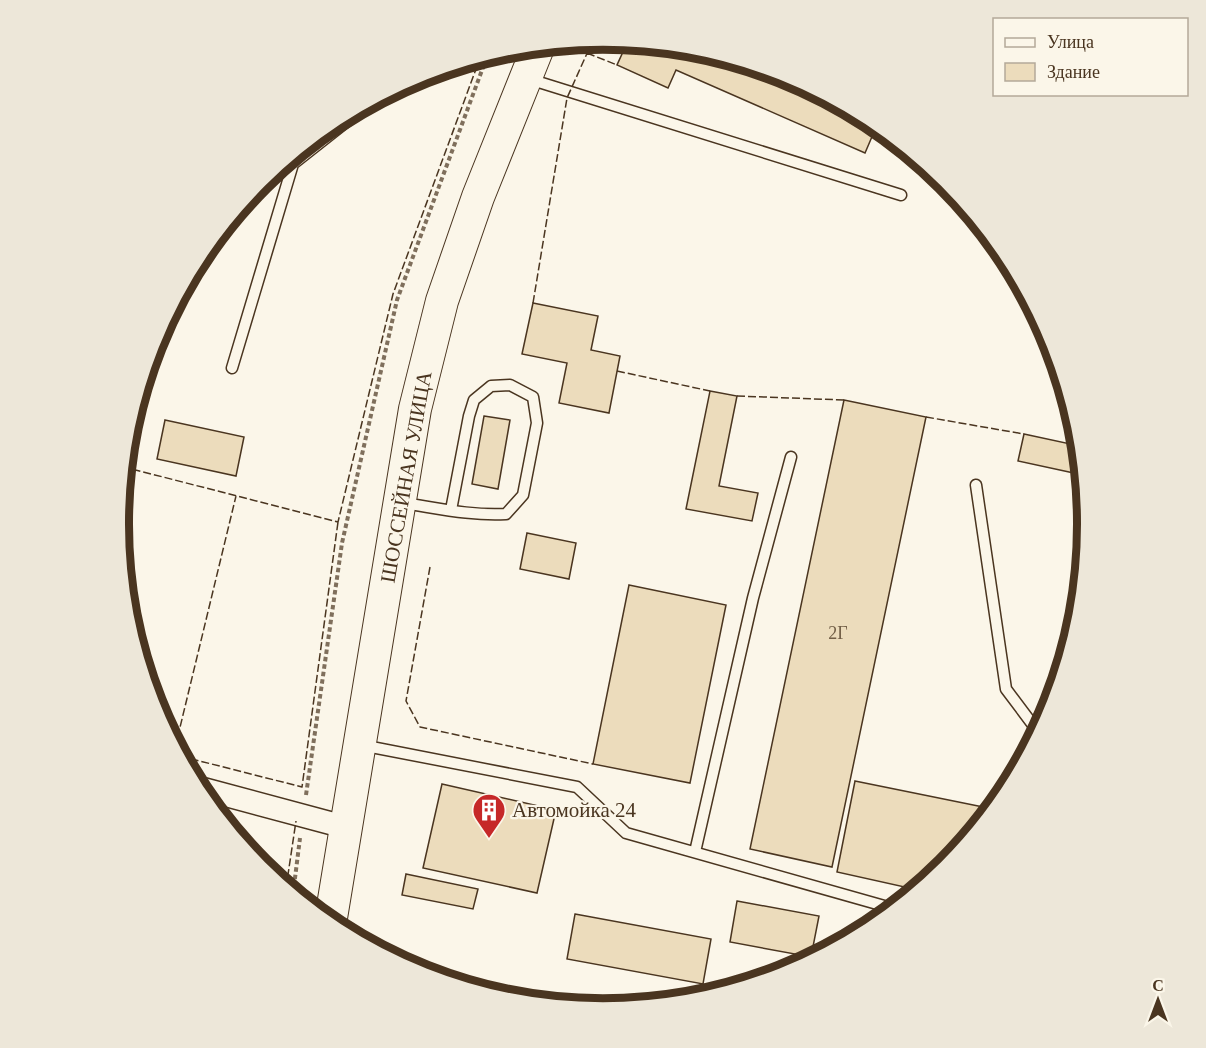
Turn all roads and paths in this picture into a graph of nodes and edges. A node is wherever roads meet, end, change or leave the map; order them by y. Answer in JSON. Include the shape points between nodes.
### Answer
{"nodes":[{"id":1,"x":535,"y":55,"type":"edge"},
{"id":2,"x":484,"y":65,"type":"edge"},
{"id":3,"x":526,"y":78,"type":"junction"},
{"id":4,"x":293,"y":165,"type":"edge"},
{"id":5,"x":901,"y":195,"type":"dead end"},
{"id":6,"x":232,"y":368,"type":"dead end"},
{"id":7,"x":790,"y":457,"type":"dead end"},
{"id":8,"x":976,"y":485,"type":"dead end"},
{"id":9,"x":400,"y":502,"type":"junction"},
{"id":10,"x":451,"y":510,"type":"junction"},
{"id":11,"x":1033,"y":725,"type":"edge"},
{"id":12,"x":359,"y":744,"type":"junction"},
{"id":13,"x":210,"y":791,"type":"edge"},
{"id":14,"x":303,"y":816,"type":"junction"},
{"id":15,"x":345,"y":827,"type":"junction"},
{"id":16,"x":695,"y":852,"type":"junction"},
{"id":17,"x":293,"y":884,"type":"edge"},
{"id":18,"x":884,"y":906,"type":"edge"},
{"id":19,"x":332,"y":913,"type":"edge"}],
"edges":[{"from":1,"to":3,"type":"main road","name":"ШОССЕЙНАЯ УЛИЦА"},
{"from":2,"to":14,"type":"path","via":[[397,300],[342,543]]},
{"from":3,"to":5,"type":"lane"},
{"from":3,"to":9,"type":"main road","name":"ШОССЕЙНАЯ УЛИЦА","via":[[442,301],[415,409]]},
{"from":4,"to":6,"type":"lane"},
{"from":7,"to":16,"type":"lane","via":[[753,598]]},
{"from":8,"to":11,"type":"lane","via":[[1006,689]]},
{"from":9,"to":10,"type":"lane"},
{"from":9,"to":12,"type":"main road","name":"ШОССЕЙНАЯ УЛИЦА"},
{"from":10,"to":10,"type":"lane","via":[[506,514],[524,495],[537,423],[533,397],[510,385],[491,386],[474,400]]},
{"from":12,"to":15,"type":"main road","name":"ШОССЕЙНАЯ УЛИЦА"},
{"from":12,"to":16,"type":"lane","via":[[577,786],[626,833]]},
{"from":13,"to":14,"type":"street"},
{"from":14,"to":15,"type":"street"},
{"from":14,"to":17,"type":"path"},
{"from":15,"to":19,"type":"main road","name":"ШОССЕЙНАЯ УЛИЦА"},
{"from":16,"to":18,"type":"lane"}]}
